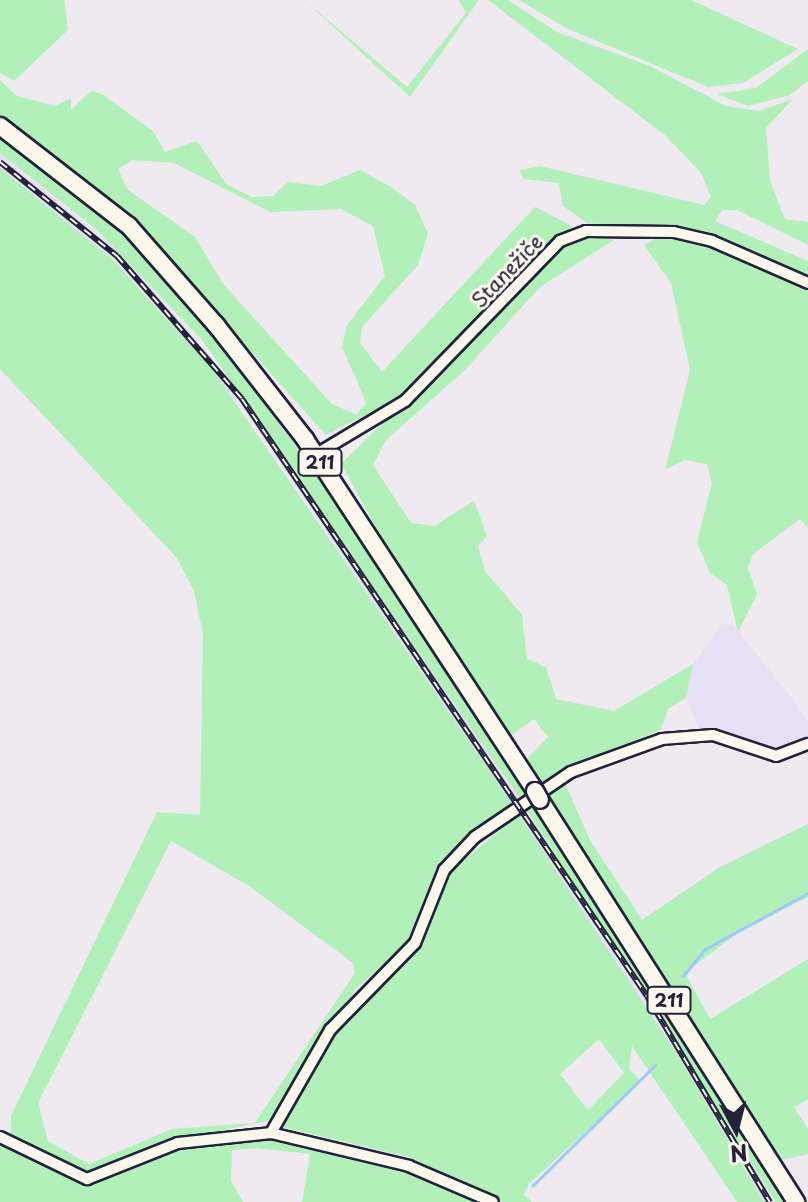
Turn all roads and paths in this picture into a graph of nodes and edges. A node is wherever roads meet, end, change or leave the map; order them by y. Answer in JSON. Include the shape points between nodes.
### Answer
{"nodes":[{"id":1,"x":0,"y":126,"type":"edge"},
{"id":2,"x":808,"y":283,"type":"edge"},
{"id":3,"x":315,"y":455,"type":"junction"},
{"id":4,"x":808,"y":744,"type":"edge"},
{"id":5,"x":271,"y":1133,"type":"junction"},
{"id":6,"x":0,"y":1137,"type":"edge"},
{"id":7,"x":493,"y":1202,"type":"edge"},
{"id":8,"x":796,"y":1202,"type":"edge"}],
"edges":[{"from":1,"to":3,"type":"main road","number":"211","via":[[129,226]]},
{"from":2,"to":3,"type":"street","name":"Stanežiče","via":[[674,232],[586,231],[560,241],[405,401]]},
{"from":3,"to":8,"type":"main road","number":"211"},
{"from":4,"to":5,"type":"street","via":[[776,756],[713,735],[662,739],[571,772],[475,837],[444,870],[415,943],[330,1030]]},
{"from":5,"to":6,"type":"street","via":[[178,1143],[87,1179]]},
{"from":5,"to":7,"type":"street","via":[[409,1166]]}]}
